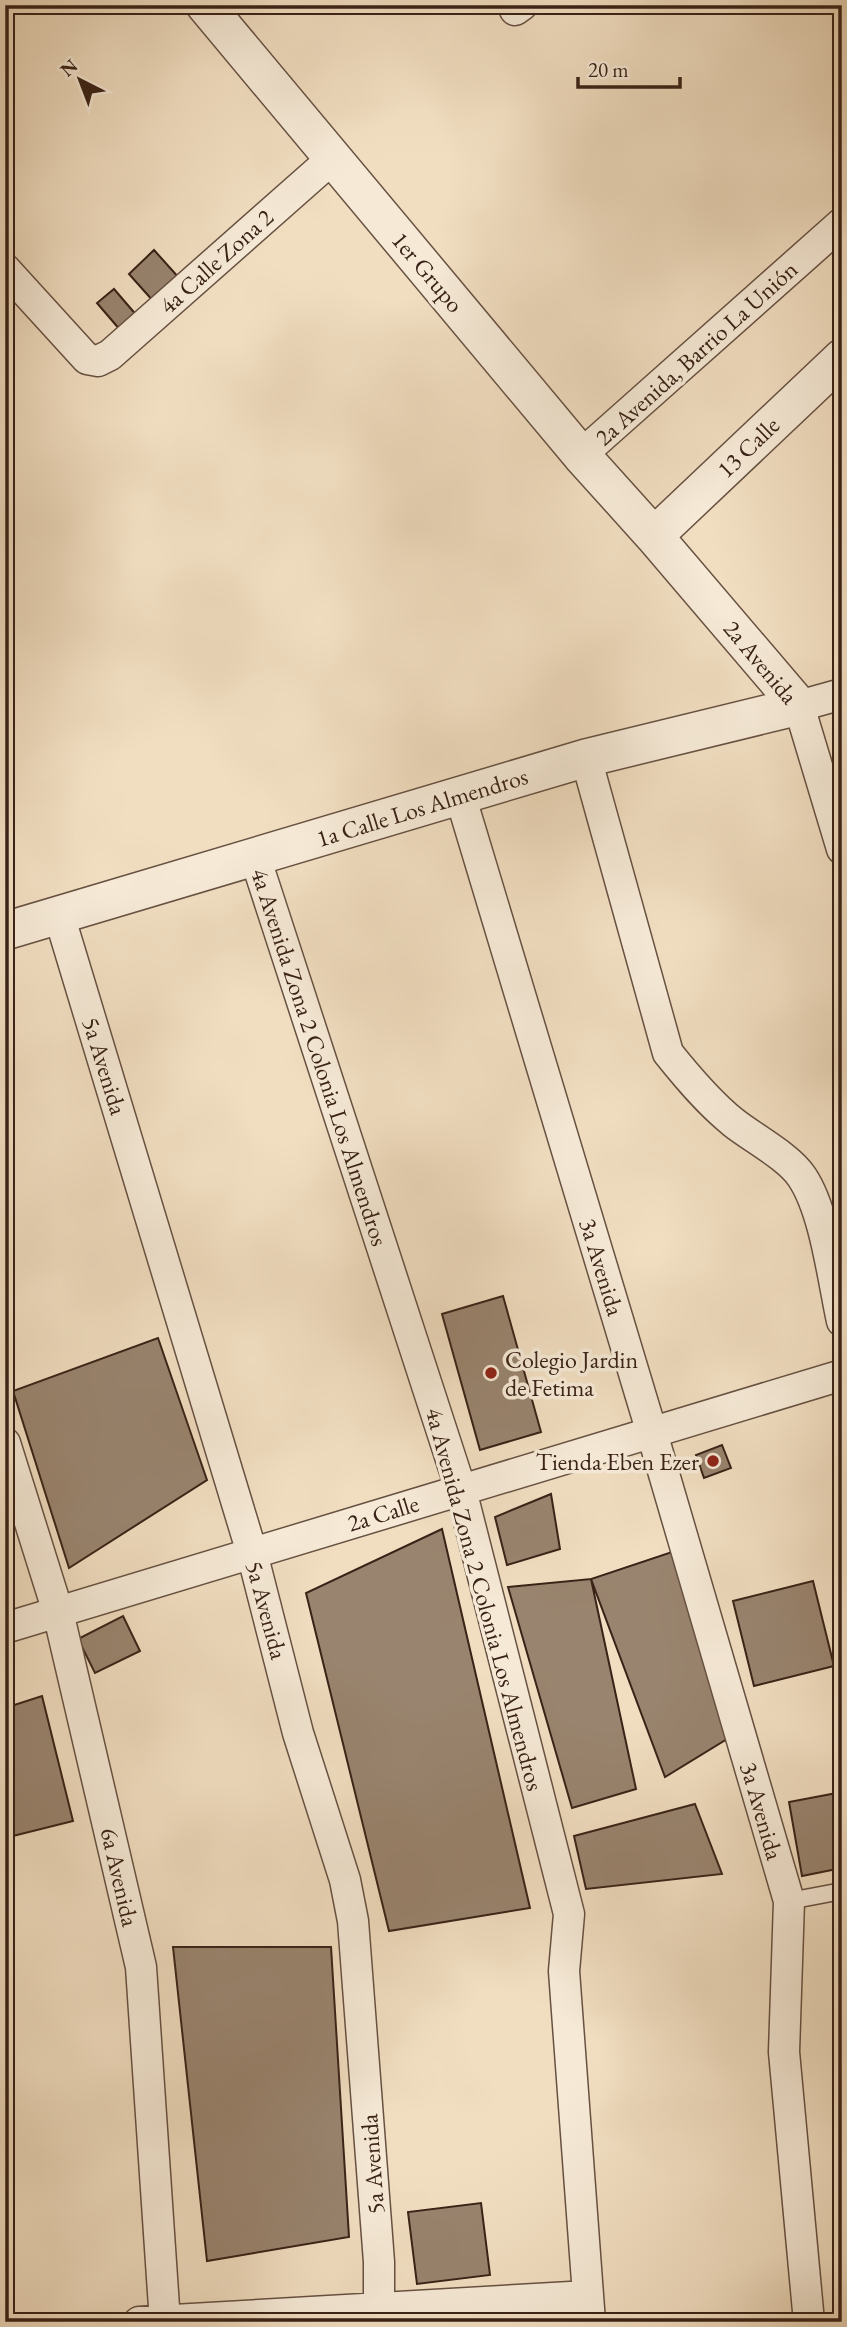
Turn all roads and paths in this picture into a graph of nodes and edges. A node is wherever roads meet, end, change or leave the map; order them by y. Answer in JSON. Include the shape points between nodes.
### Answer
{"nodes":[{"id":1,"x":205,"y":5,"type":"edge"},
{"id":2,"x":333,"y":158,"type":"junction"},
{"id":3,"x":842,"y":223,"type":"edge"},
{"id":4,"x":5,"y":269,"type":"edge"},
{"id":5,"x":842,"y":358,"type":"edge"},
{"id":6,"x":581,"y":456,"type":"junction"},
{"id":7,"x":654,"y":536,"type":"junction"},
{"id":8,"x":842,"y":694,"type":"edge"},
{"id":9,"x":799,"y":706,"type":"junction"},
{"id":10,"x":586,"y":758,"type":"junction"},
{"id":11,"x":460,"y":795,"type":"junction"},
{"id":12,"x":842,"y":849,"type":"edge"},
{"id":13,"x":255,"y":857,"type":"junction"},
{"id":14,"x":59,"y":915,"type":"junction"},
{"id":15,"x":5,"y":931,"type":"edge"},
{"id":16,"x":842,"y":1321,"type":"edge"},
{"id":17,"x":842,"y":1375,"type":"edge"},
{"id":18,"x":652,"y":1433,"type":"junction"},
{"id":19,"x":5,"y":1443,"type":"edge"},
{"id":20,"x":461,"y":1490,"type":"junction"},
{"id":21,"x":252,"y":1553,"type":"junction"},
{"id":22,"x":58,"y":1612,"type":"junction"},
{"id":23,"x":5,"y":1628,"type":"edge"},
{"id":24,"x":842,"y":1891,"type":"edge"},
{"id":25,"x":789,"y":1901,"type":"junction"},
{"id":26,"x":589,"y":2309,"type":"edge"},
{"id":27,"x":378,"y":2315,"type":"edge"},
{"id":28,"x":156,"y":2321,"type":"edge"},
{"id":29,"x":809,"y":2322,"type":"edge"}],
"edges":[{"from":1,"to":2,"type":"street","name":"1er Grupo"},
{"from":2,"to":4,"type":"street","name":"4a Calle Zona 2","via":[[98,361],[87,359]]},
{"from":2,"to":6,"type":"street","name":"1er Grupo"},
{"from":3,"to":6,"type":"street","name":"2a Avenida, Barrio La Unión"},
{"from":5,"to":7,"type":"street","name":"13 Calle"},
{"from":6,"to":7,"type":"street","name":"1er Grupo"},
{"from":7,"to":9,"type":"street","name":"2a Avenida"},
{"from":8,"to":9,"type":"street","name":"1a Calle Los Almendros"},
{"from":9,"to":10,"type":"street","name":"1a Calle Los Almendros"},
{"from":9,"to":12,"type":"street","name":"2a Avenida"},
{"from":10,"to":11,"type":"street","name":"1a Calle Los Almendros"},
{"from":10,"to":16,"type":"street","via":[[668,1053],[735,1124],[801,1174],[816,1202]]},
{"from":11,"to":13,"type":"street","name":"1a Calle Los Almendros"},
{"from":11,"to":18,"type":"street","name":"3a Avenida"},
{"from":13,"to":14,"type":"street","name":"1a Calle Los Almendros"},
{"from":13,"to":20,"type":"street","name":"4a Avenida Zona 2 Colonia Los Almendros"},
{"from":14,"to":15,"type":"street","name":"1a Calle Los Almendros"},
{"from":14,"to":21,"type":"street","name":"5a Avenida"},
{"from":17,"to":18,"type":"street","name":"2a Calle"},
{"from":18,"to":20,"type":"street","name":"2a Calle"},
{"from":18,"to":25,"type":"street","name":"3a Avenida"},
{"from":19,"to":22,"type":"street","name":"6a Avenida"},
{"from":20,"to":21,"type":"street","name":"2a Calle"},
{"from":20,"to":26,"type":"street","name":"4a Avenida Zona 2 Colonia Los Almendros","via":[[569,1914],[564,1971]]},
{"from":21,"to":22,"type":"street","name":"2a Calle"},
{"from":21,"to":27,"type":"street","name":"5a Avenida","via":[[353,1920],[379,2262]]},
{"from":22,"to":23,"type":"street","name":"2a Calle"},
{"from":22,"to":28,"type":"street","name":"6a Avenida","via":[[141,1967]]},
{"from":24,"to":25,"type":"lane"},
{"from":25,"to":29,"type":"street","name":"3a Avenida","via":[[784,2052]]},
{"from":26,"to":27,"type":"street"},
{"from":27,"to":28,"type":"street"}]}
